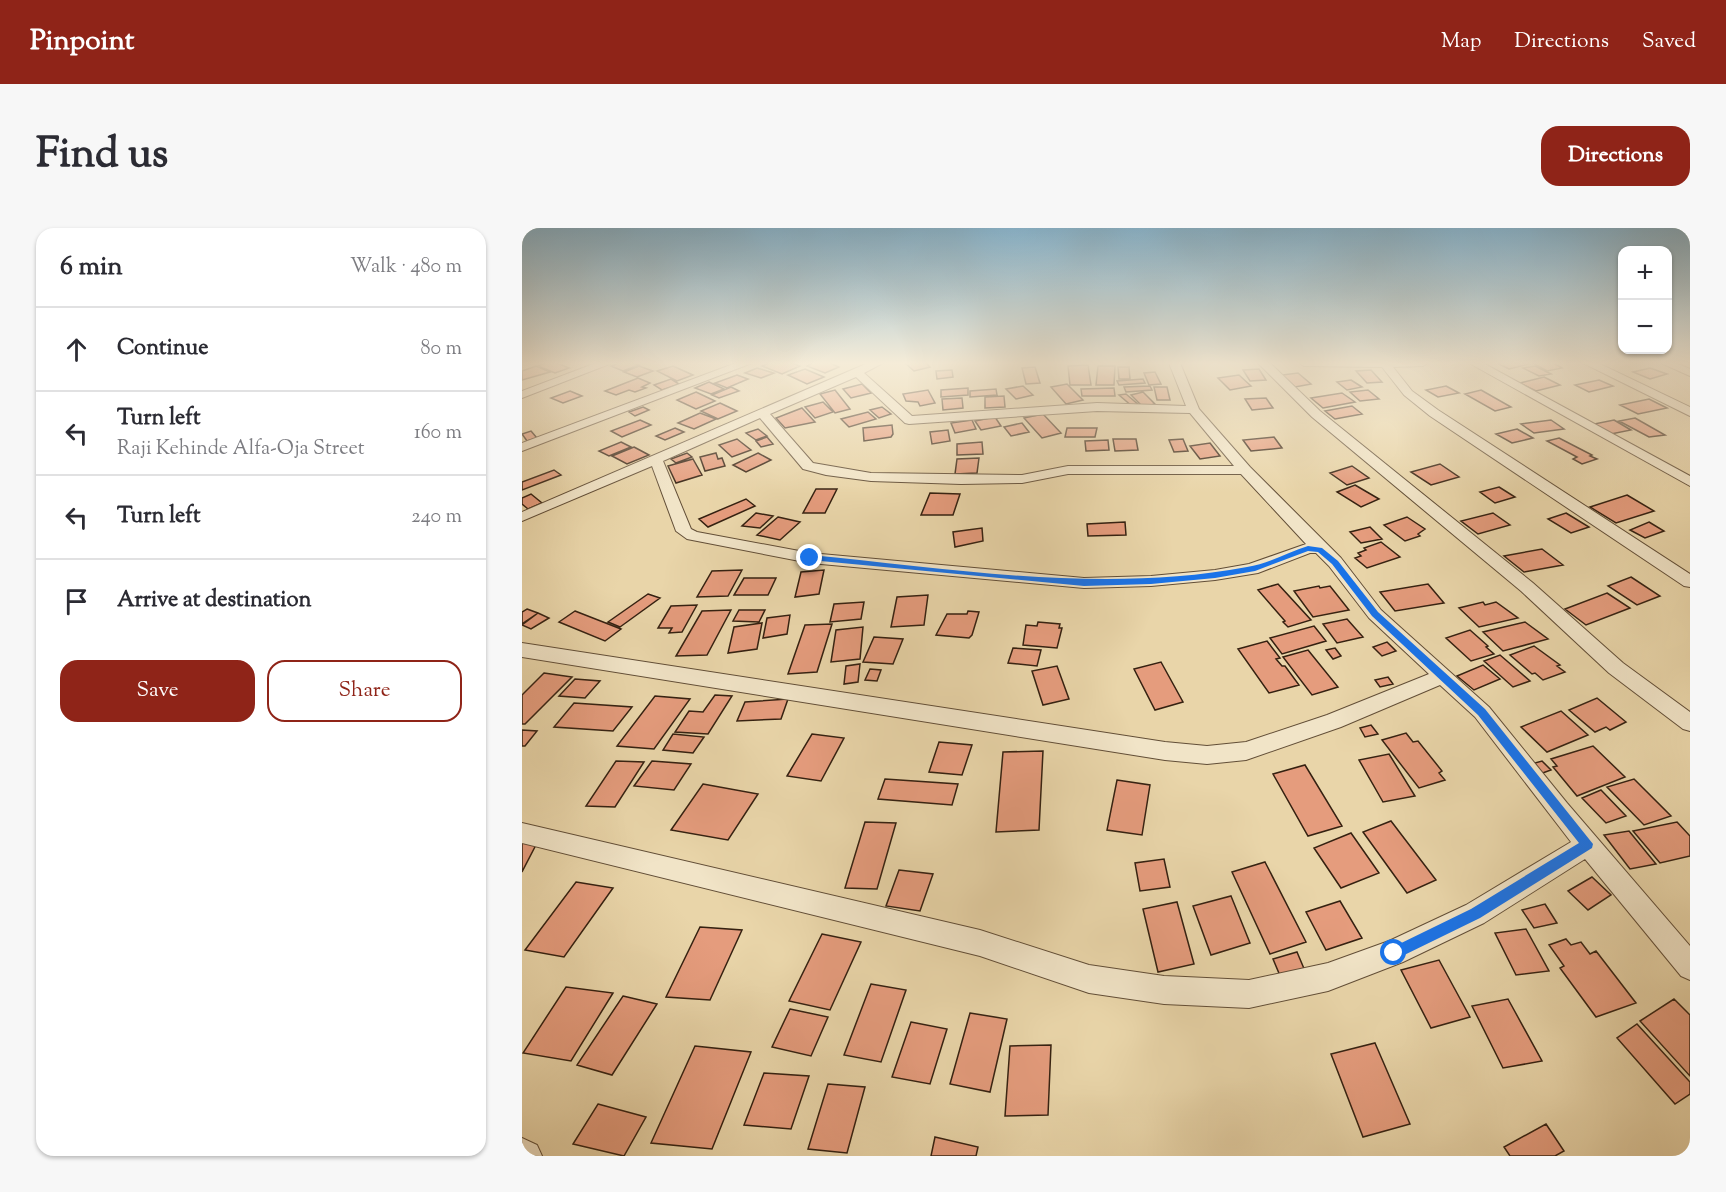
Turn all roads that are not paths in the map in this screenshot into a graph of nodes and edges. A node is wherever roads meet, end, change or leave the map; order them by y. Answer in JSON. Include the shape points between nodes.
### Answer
{"nodes":[{"id":1,"x":631,"y":406,"type":"edge"},
{"id":2,"x":778,"y":406,"type":"edge"},
{"id":3,"x":894,"y":406,"type":"edge"},
{"id":4,"x":1093,"y":406,"type":"edge"},
{"id":5,"x":1104,"y":406,"type":"edge"},
{"id":6,"x":1192,"y":406,"type":"edge"},
{"id":7,"x":1308,"y":406,"type":"edge"},
{"id":8,"x":1425,"y":406,"type":"edge"},
{"id":9,"x":1553,"y":406,"type":"edge"},
{"id":10,"x":1193,"y":410,"type":"junction"},
{"id":11,"x":762,"y":413,"type":"junction"},
{"id":12,"x":522,"y":447,"type":"edge"},
{"id":13,"x":656,"y":459,"type":"junction"},
{"id":14,"x":1245,"y":470,"type":"junction"},
{"id":15,"x":1690,"y":482,"type":"edge"},
{"id":16,"x":522,"y":518,"type":"edge"},
{"id":17,"x":1320,"y":549,"type":"junction"},
{"id":18,"x":1690,"y":582,"type":"edge"},
{"id":19,"x":522,"y":650,"type":"edge"},
{"id":20,"x":1441,"y":677,"type":"junction"},
{"id":21,"x":1690,"y":723,"type":"edge"},
{"id":22,"x":522,"y":833,"type":"edge"},
{"id":23,"x":1588,"y":844,"type":"junction"},
{"id":24,"x":1690,"y":966,"type":"edge"},
{"id":25,"x":522,"y":1154,"type":"edge"},
{"id":26,"x":526,"y":1156,"type":"edge"}],
"edges":[{"from":1,"to":12,"type":"street"},
{"from":2,"to":11,"type":"street"},
{"from":3,"to":4,"type":"street","via":[[909,420]]},
{"from":5,"to":10,"type":"street"},
{"from":6,"to":10,"type":"street"},
{"from":7,"to":21,"type":"street","via":[[1527,587],[1616,668]]},
{"from":8,"to":18,"type":"street"},
{"from":9,"to":15,"type":"street"},
{"from":10,"to":14,"type":"street"},
{"from":11,"to":13,"type":"street"},
{"from":11,"to":14,"type":"street","via":[[808,466],[871,477],[961,480],[1022,478],[1068,470]]},
{"from":13,"to":16,"type":"street"},
{"from":13,"to":17,"type":"street","via":[[684,531],[692,536],[810,558],[1084,583],[1215,575],[1252,569],[1308,548]]},
{"from":14,"to":17,"type":"street"},
{"from":17,"to":20,"type":"street","via":[[1335,562],[1375,614]]},
{"from":19,"to":20,"type":"street","via":[[1207,755],[1246,751],[1294,736]]},
{"from":20,"to":23,"type":"street","via":[[1482,712]]},
{"from":22,"to":23,"type":"street","via":[[980,943],[1089,979],[1164,990],[1249,994],[1328,977],[1394,953],[1475,914]]},
{"from":23,"to":24,"type":"street"},
{"from":25,"to":26,"type":"street"}]}
